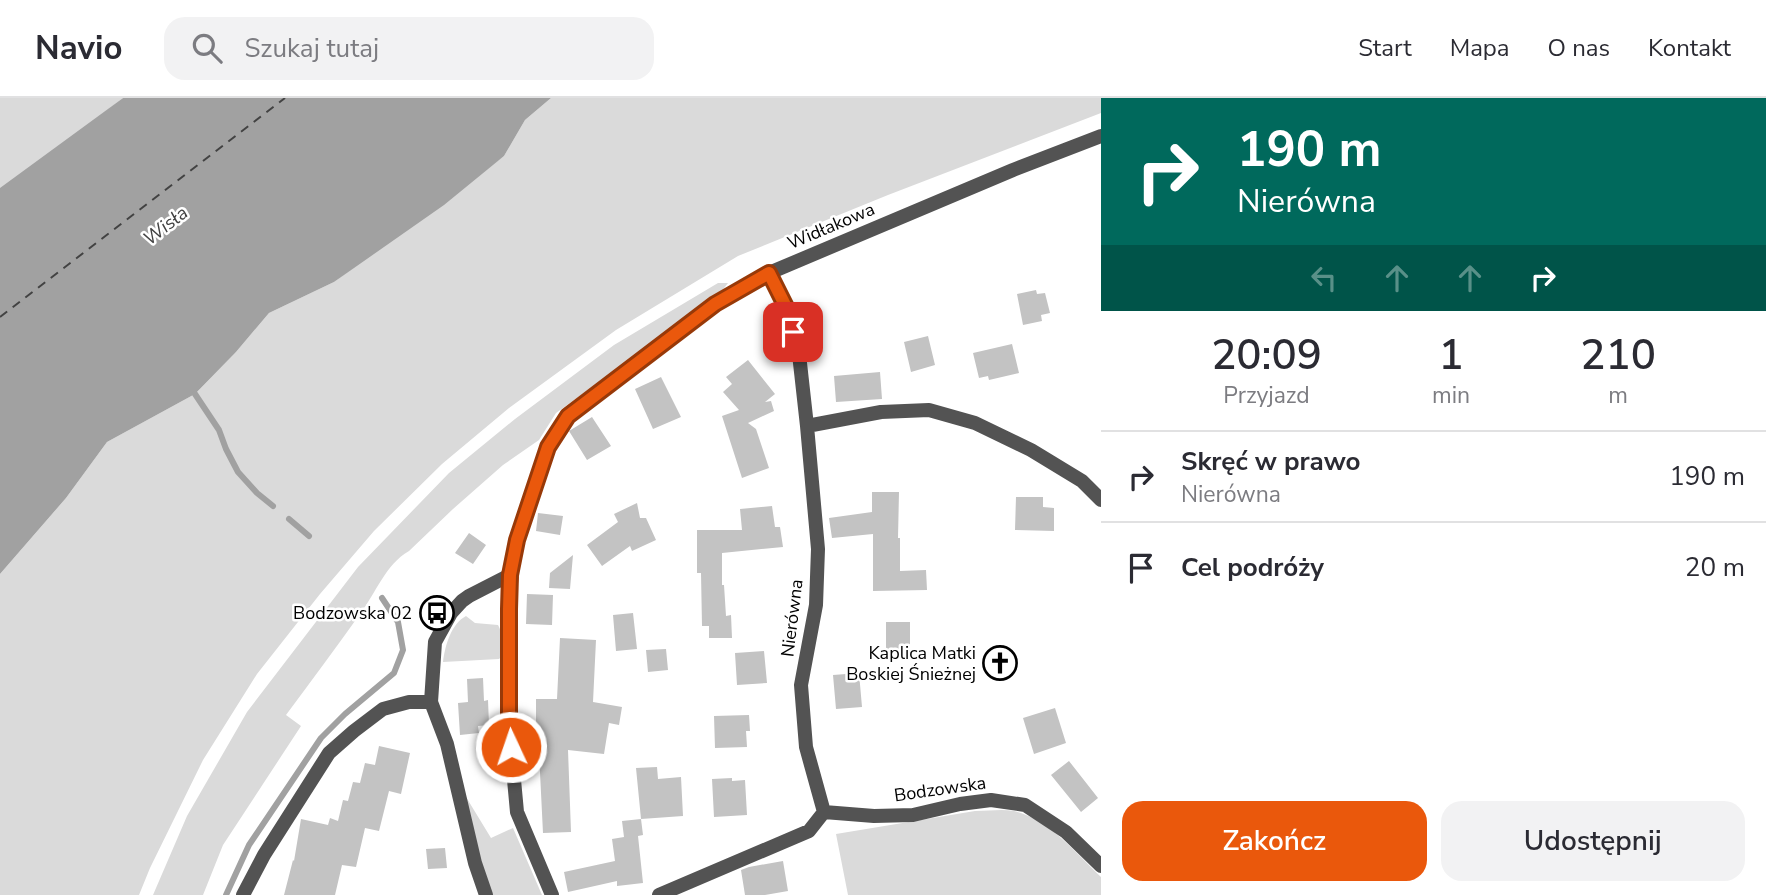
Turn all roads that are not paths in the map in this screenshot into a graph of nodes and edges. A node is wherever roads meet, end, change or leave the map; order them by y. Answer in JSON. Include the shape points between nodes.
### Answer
{"nodes":[{"id":1,"x":1101,"y":136,"type":"edge"},
{"id":2,"x":769,"y":273,"type":"junction"},
{"id":3,"x":807,"y":426,"type":"junction"},
{"id":4,"x":1101,"y":500,"type":"edge"},
{"id":5,"x":510,"y":575,"type":"junction"},
{"id":6,"x":431,"y":702,"type":"junction"},
{"id":7,"x":824,"y":812,"type":"junction"},
{"id":8,"x":1101,"y":866,"type":"edge"},
{"id":9,"x":243,"y":895,"type":"edge"},
{"id":10,"x":486,"y":895,"type":"edge"},
{"id":11,"x":552,"y":895,"type":"edge"},
{"id":12,"x":659,"y":895,"type":"edge"}],
"edges":[{"from":1,"to":2,"type":"street","name":"Widłakowa"},
{"from":2,"to":3,"type":"street","name":"Nierówna","via":[[788,311],[796,343]]},
{"from":2,"to":5,"type":"street","name":"Widłakowa","via":[[715,304],[568,416],[548,447],[519,531]]},
{"from":3,"to":4,"type":"street","via":[[881,412],[929,410],[975,423],[1031,450],[1082,481]]},
{"from":3,"to":7,"type":"street","name":"Nierówna","via":[[818,549],[816,605],[801,685],[806,747]]},
{"from":5,"to":6,"type":"street","via":[[469,596],[445,621],[435,642]]},
{"from":5,"to":11,"type":"street","name":"Widłakowa","via":[[509,726],[517,812]]},
{"from":6,"to":9,"type":"street","via":[[383,709],[329,753]]},
{"from":6,"to":10,"type":"street","via":[[447,744]]},
{"from":7,"to":8,"type":"street","name":"Bodzowska","via":[[913,815],[991,800],[1025,805],[1066,832]]},
{"from":7,"to":12,"type":"street","via":[[809,831]]}]}
